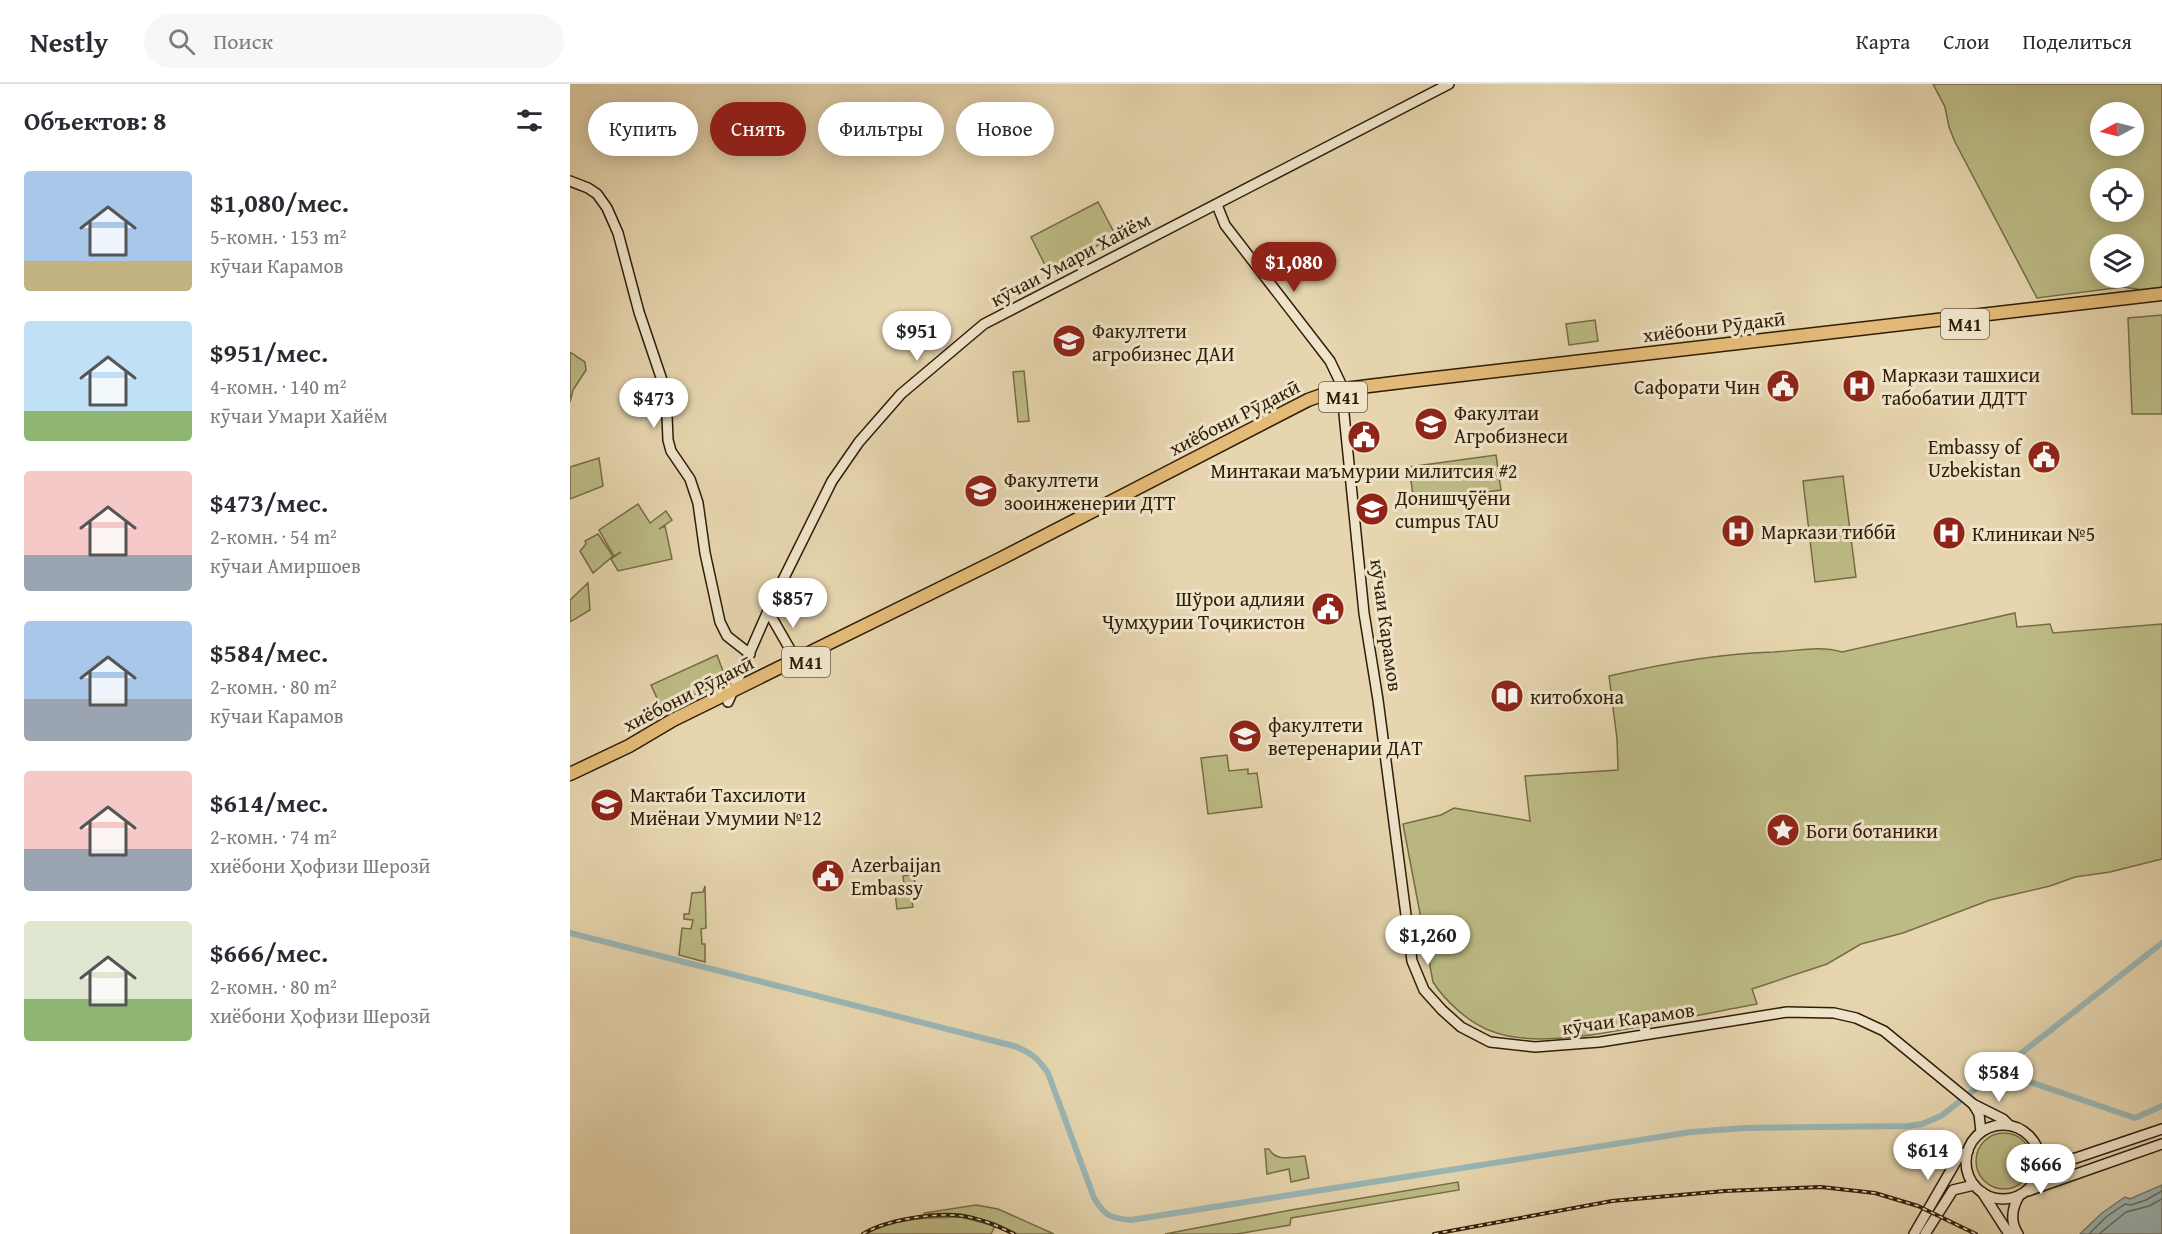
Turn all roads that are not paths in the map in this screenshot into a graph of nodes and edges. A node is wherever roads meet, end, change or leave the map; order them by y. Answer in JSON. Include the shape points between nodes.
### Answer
{"nodes":[{"id":1,"x":1449,"y":84,"type":"edge"},
{"id":2,"x":570,"y":181,"type":"edge"},
{"id":3,"x":1216,"y":205,"type":"junction"},
{"id":4,"x":2162,"y":294,"type":"edge"},
{"id":5,"x":2162,"y":302,"type":"edge"},
{"id":6,"x":1342,"y":393,"type":"junction"},
{"id":7,"x":768,"y":611,"type":"junction"},
{"id":8,"x":750,"y":654,"type":"junction"},
{"id":9,"x":797,"y":663,"type":"junction"},
{"id":10,"x":730,"y":697,"type":"junction"},
{"id":11,"x":570,"y":774,"type":"edge"},
{"id":12,"x":1973,"y":1104,"type":"junction"},
{"id":13,"x":2009,"y":1125,"type":"junction"},
{"id":14,"x":2162,"y":1129,"type":"edge"},
{"id":15,"x":1981,"y":1132,"type":"junction"},
{"id":16,"x":2162,"y":1144,"type":"edge"},
{"id":17,"x":1968,"y":1151,"type":"junction"},
{"id":18,"x":2040,"y":1157,"type":"junction"},
{"id":19,"x":1974,"y":1185,"type":"junction"},
{"id":20,"x":1982,"y":1192,"type":"junction"},
{"id":21,"x":2022,"y":1193,"type":"junction"},
{"id":22,"x":1914,"y":1234,"type":"edge"},
{"id":23,"x":1925,"y":1234,"type":"edge"},
{"id":24,"x":2009,"y":1234,"type":"edge"},
{"id":25,"x":2018,"y":1234,"type":"edge"}],
"edges":[{"from":1,"to":3,"type":"main road","name":"кӯчаи Умари Хайём"},
{"from":2,"to":8,"type":"main road","via":[[597,194],[618,233],[666,392],[671,451],[690,479],[698,503],[720,622],[727,636]]},
{"from":3,"to":6,"type":"main road","name":"кӯчаи Карамов","via":[[1225,225],[1330,361]]},
{"from":3,"to":7,"type":"main road","name":"кӯчаи Умари Хайём","via":[[984,324],[901,394],[859,442],[832,481]]},
{"from":4,"to":6,"type":"highway","name":"хиёбони Рӯдакӣ"},
{"from":5,"to":6,"type":"highway","number":"M41"},
{"from":6,"to":9,"type":"highway","number":"M41"},
{"from":6,"to":12,"type":"main road","name":"кӯчаи Карамов","via":[[1364,613],[1412,961],[1424,990],[1461,1027],[1490,1042],[1535,1047],[1600,1042],[1787,1012],[1834,1013],[1884,1031]]},
{"from":7,"to":8,"type":"main road","name":"кӯчаи Умари Хайём"},
{"from":7,"to":9,"type":"main road"},
{"from":8,"to":10,"type":"main road","name":"кӯчаи Умари Хайём"},
{"from":9,"to":10,"type":"highway","name":"хиёбони Рӯдакӣ"},
{"from":10,"to":11,"type":"highway","name":"хиёбони Рӯдакӣ","via":[[656,737]]},
{"from":12,"to":13,"type":"main road","name":"кӯчаи Карамов"},
{"from":12,"to":15,"type":"main road"},
{"from":13,"to":15,"type":"main road","via":[[2000,1124]]},
{"from":13,"to":18,"type":"main road","via":[[2033,1139]]},
{"from":14,"to":18,"type":"main road","via":[[2076,1158],[2060,1161]]},
{"from":15,"to":17,"type":"main road"},
{"from":16,"to":21,"type":"main road"},
{"from":17,"to":19,"type":"main road","via":[[1966,1165]]},
{"from":17,"to":22,"type":"main road","via":[[1958,1158]]},
{"from":18,"to":21,"type":"main road","via":[[2038,1176]]},
{"from":19,"to":20,"type":"main road"},
{"from":19,"to":23,"type":"main road","via":[[1953,1190]]},
{"from":20,"to":21,"type":"main road","via":[[2006,1199]]},
{"from":20,"to":24,"type":"main road"},
{"from":21,"to":25,"type":"main road","via":[[2013,1214]]}]}
